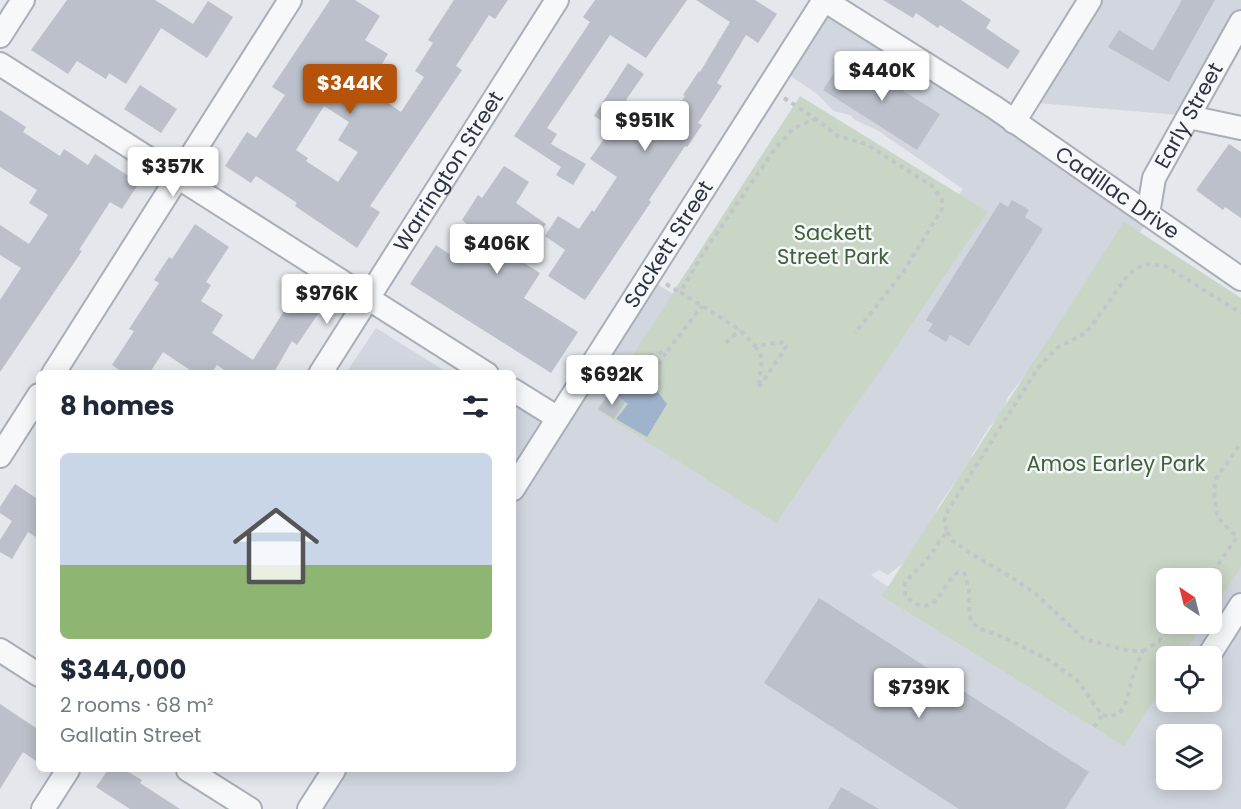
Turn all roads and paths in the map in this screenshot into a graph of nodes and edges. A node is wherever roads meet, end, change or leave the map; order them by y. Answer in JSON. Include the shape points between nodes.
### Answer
{"nodes":[{"id":1,"x":23,"y":0,"type":"edge"},
{"id":2,"x":290,"y":0,"type":"edge"},
{"id":3,"x":557,"y":0,"type":"edge"},
{"id":4,"x":824,"y":0,"type":"edge"},
{"id":5,"x":1090,"y":0,"type":"edge"},
{"id":6,"x":1241,"y":22,"type":"edge"},
{"id":7,"x":0,"y":36,"type":"edge"},
{"id":8,"x":0,"y":64,"type":"edge"},
{"id":9,"x":768,"y":88,"type":"junction"},
{"id":10,"x":1189,"y":117,"type":"junction"},
{"id":11,"x":816,"y":119,"type":"junction"},
{"id":12,"x":1014,"y":122,"type":"junction"},
{"id":13,"x":1241,"y":128,"type":"edge"},
{"id":14,"x":177,"y":177,"type":"junction"},
{"id":15,"x":1148,"y":214,"type":"junction"},
{"id":16,"x":1241,"y":279,"type":"edge"},
{"id":17,"x":368,"y":298,"type":"junction"},
{"id":18,"x":702,"y":306,"type":"junction"},
{"id":19,"x":1241,"y":313,"type":"edge"},
{"id":20,"x":740,"y":330,"type":"junction"},
{"id":21,"x":855,"y":333,"type":"dead end"},
{"id":22,"x":726,"y":343,"type":"dead end"},
{"id":23,"x":755,"y":346,"type":"junction"},
{"id":24,"x":602,"y":350,"type":"junction"},
{"id":25,"x":668,"y":350,"type":"junction"},
{"id":26,"x":624,"y":364,"type":"junction"},
{"id":27,"x":56,"y":370,"type":"edge"},
{"id":28,"x":323,"y":370,"type":"edge"},
{"id":29,"x":481,"y":370,"type":"edge"},
{"id":30,"x":648,"y":379,"type":"junction"},
{"id":31,"x":659,"y":385,"type":"dead end"},
{"id":32,"x":516,"y":392,"type":"edge"},
{"id":33,"x":36,"y":400,"type":"edge"},
{"id":34,"x":558,"y":418,"type":"junction"},
{"id":35,"x":1241,"y":443,"type":"edge"},
{"id":36,"x":0,"y":456,"type":"edge"},
{"id":37,"x":516,"y":484,"type":"edge"},
{"id":38,"x":947,"y":532,"type":"junction"},
{"id":39,"x":1216,"y":568,"type":"edge"},
{"id":40,"x":1241,"y":605,"type":"edge"},
{"id":41,"x":1166,"y":634,"type":"edge"},
{"id":42,"x":1215,"y":646,"type":"edge"},
{"id":43,"x":0,"y":650,"type":"edge"},
{"id":44,"x":1143,"y":651,"type":"junction"},
{"id":45,"x":36,"y":673,"type":"edge"},
{"id":46,"x":1102,"y":715,"type":"junction"},
{"id":47,"x":1094,"y":727,"type":"dead end"},
{"id":48,"x":67,"y":772,"type":"edge"},
{"id":49,"x":191,"y":772,"type":"edge"},
{"id":50,"x":333,"y":772,"type":"edge"},
{"id":51,"x":43,"y":809,"type":"edge"},
{"id":52,"x":250,"y":809,"type":"edge"},
{"id":53,"x":309,"y":809,"type":"edge"}],
"edges":[{"from":1,"to":7,"type":"street"},
{"from":2,"to":14,"type":"street"},
{"from":3,"to":17,"type":"street","name":"Warrington Street"},
{"from":4,"to":9,"type":"street","name":"Sackett Street"},
{"from":4,"to":12,"type":"street","name":"Cadillac Drive"},
{"from":5,"to":12,"type":"street"},
{"from":6,"to":10,"type":"street","name":"Early Street"},
{"from":8,"to":14,"type":"street"},
{"from":9,"to":11,"type":"path"},
{"from":9,"to":24,"type":"street","name":"Sackett Street"},
{"from":10,"to":13,"type":"street"},
{"from":10,"to":15,"type":"street","name":"Early Street","via":[[1154,178]]},
{"from":11,"to":18,"type":"path","via":[[794,128],[776,147],[706,249],[680,292]]},
{"from":11,"to":21,"type":"path","via":[[838,136],[866,144],[932,186],[942,199],[942,209],[904,271]]},
{"from":12,"to":15,"type":"street","name":"Cadillac Drive"},
{"from":14,"to":17,"type":"street"},
{"from":14,"to":27,"type":"street"},
{"from":15,"to":16,"type":"street","name":"Cadillac Drive"},
{"from":17,"to":28,"type":"street","name":"Warrington Street"},
{"from":17,"to":29,"type":"street"},
{"from":18,"to":20,"type":"path"},
{"from":18,"to":25,"type":"path"},
{"from":19,"to":38,"type":"path","via":[[1165,266],[1147,264],[1129,274],[1087,332],[1057,348],[1038,369],[948,510],[944,521]]},
{"from":20,"to":22,"type":"path"},
{"from":20,"to":23,"type":"path"},
{"from":23,"to":23,"type":"path","via":[[784,342],[786,347],[759,387],[762,358]]},
{"from":24,"to":26,"type":"path"},
{"from":24,"to":34,"type":"street","name":"Sackett Street"},
{"from":25,"to":26,"type":"path"},
{"from":25,"to":30,"type":"path"},
{"from":26,"to":30,"type":"path"},
{"from":30,"to":31,"type":"path"},
{"from":32,"to":34,"type":"street"},
{"from":33,"to":36,"type":"street"},
{"from":34,"to":37,"type":"street","name":"Sackett Street"},
{"from":35,"to":39,"type":"path","via":[[1216,479],[1217,517],[1237,537]]},
{"from":38,"to":44,"type":"path","via":[[970,554],[1036,594],[1084,639]]},
{"from":38,"to":46,"type":"path","via":[[905,582],[905,596],[920,606],[928,606],[940,598],[952,577],[958,572],[964,574],[972,622],[1049,660],[1078,681]]},
{"from":40,"to":42,"type":"street"},
{"from":41,"to":44,"type":"path"},
{"from":43,"to":45,"type":"street"},
{"from":44,"to":46,"type":"path","via":[[1124,708],[1116,715]]},
{"from":46,"to":47,"type":"path"},
{"from":48,"to":51,"type":"street"},
{"from":49,"to":52,"type":"street"},
{"from":50,"to":53,"type":"street"}]}
